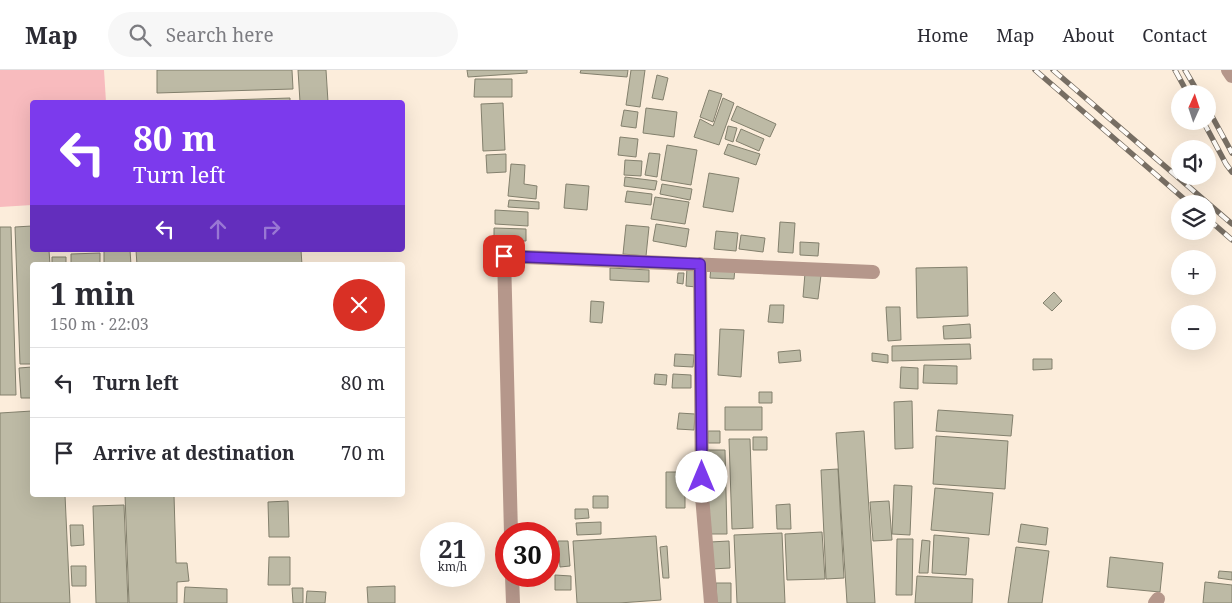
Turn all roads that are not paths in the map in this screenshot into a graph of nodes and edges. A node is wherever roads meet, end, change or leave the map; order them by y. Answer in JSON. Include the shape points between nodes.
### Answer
{"nodes":[{"id":1,"x":1228,"y":70,"type":"edge"},
{"id":2,"x":1232,"y":76,"type":"edge"},
{"id":3,"x":700,"y":264,"type":"junction"},
{"id":4,"x":873,"y":272,"type":"dead end"},
{"id":5,"x":511,"y":522,"type":"edge"},
{"id":6,"x":512,"y":587,"type":"edge"},
{"id":7,"x":513,"y":603,"type":"edge"},
{"id":8,"x":711,"y":603,"type":"edge"}],
"edges":[{"from":1,"to":2,"type":"street"},
{"from":3,"to":4,"type":"street"},
{"from":3,"to":5,"type":"street","via":[[504,256]]},
{"from":3,"to":8,"type":"street","via":[[702,496]]},
{"from":6,"to":7,"type":"street"}]}
